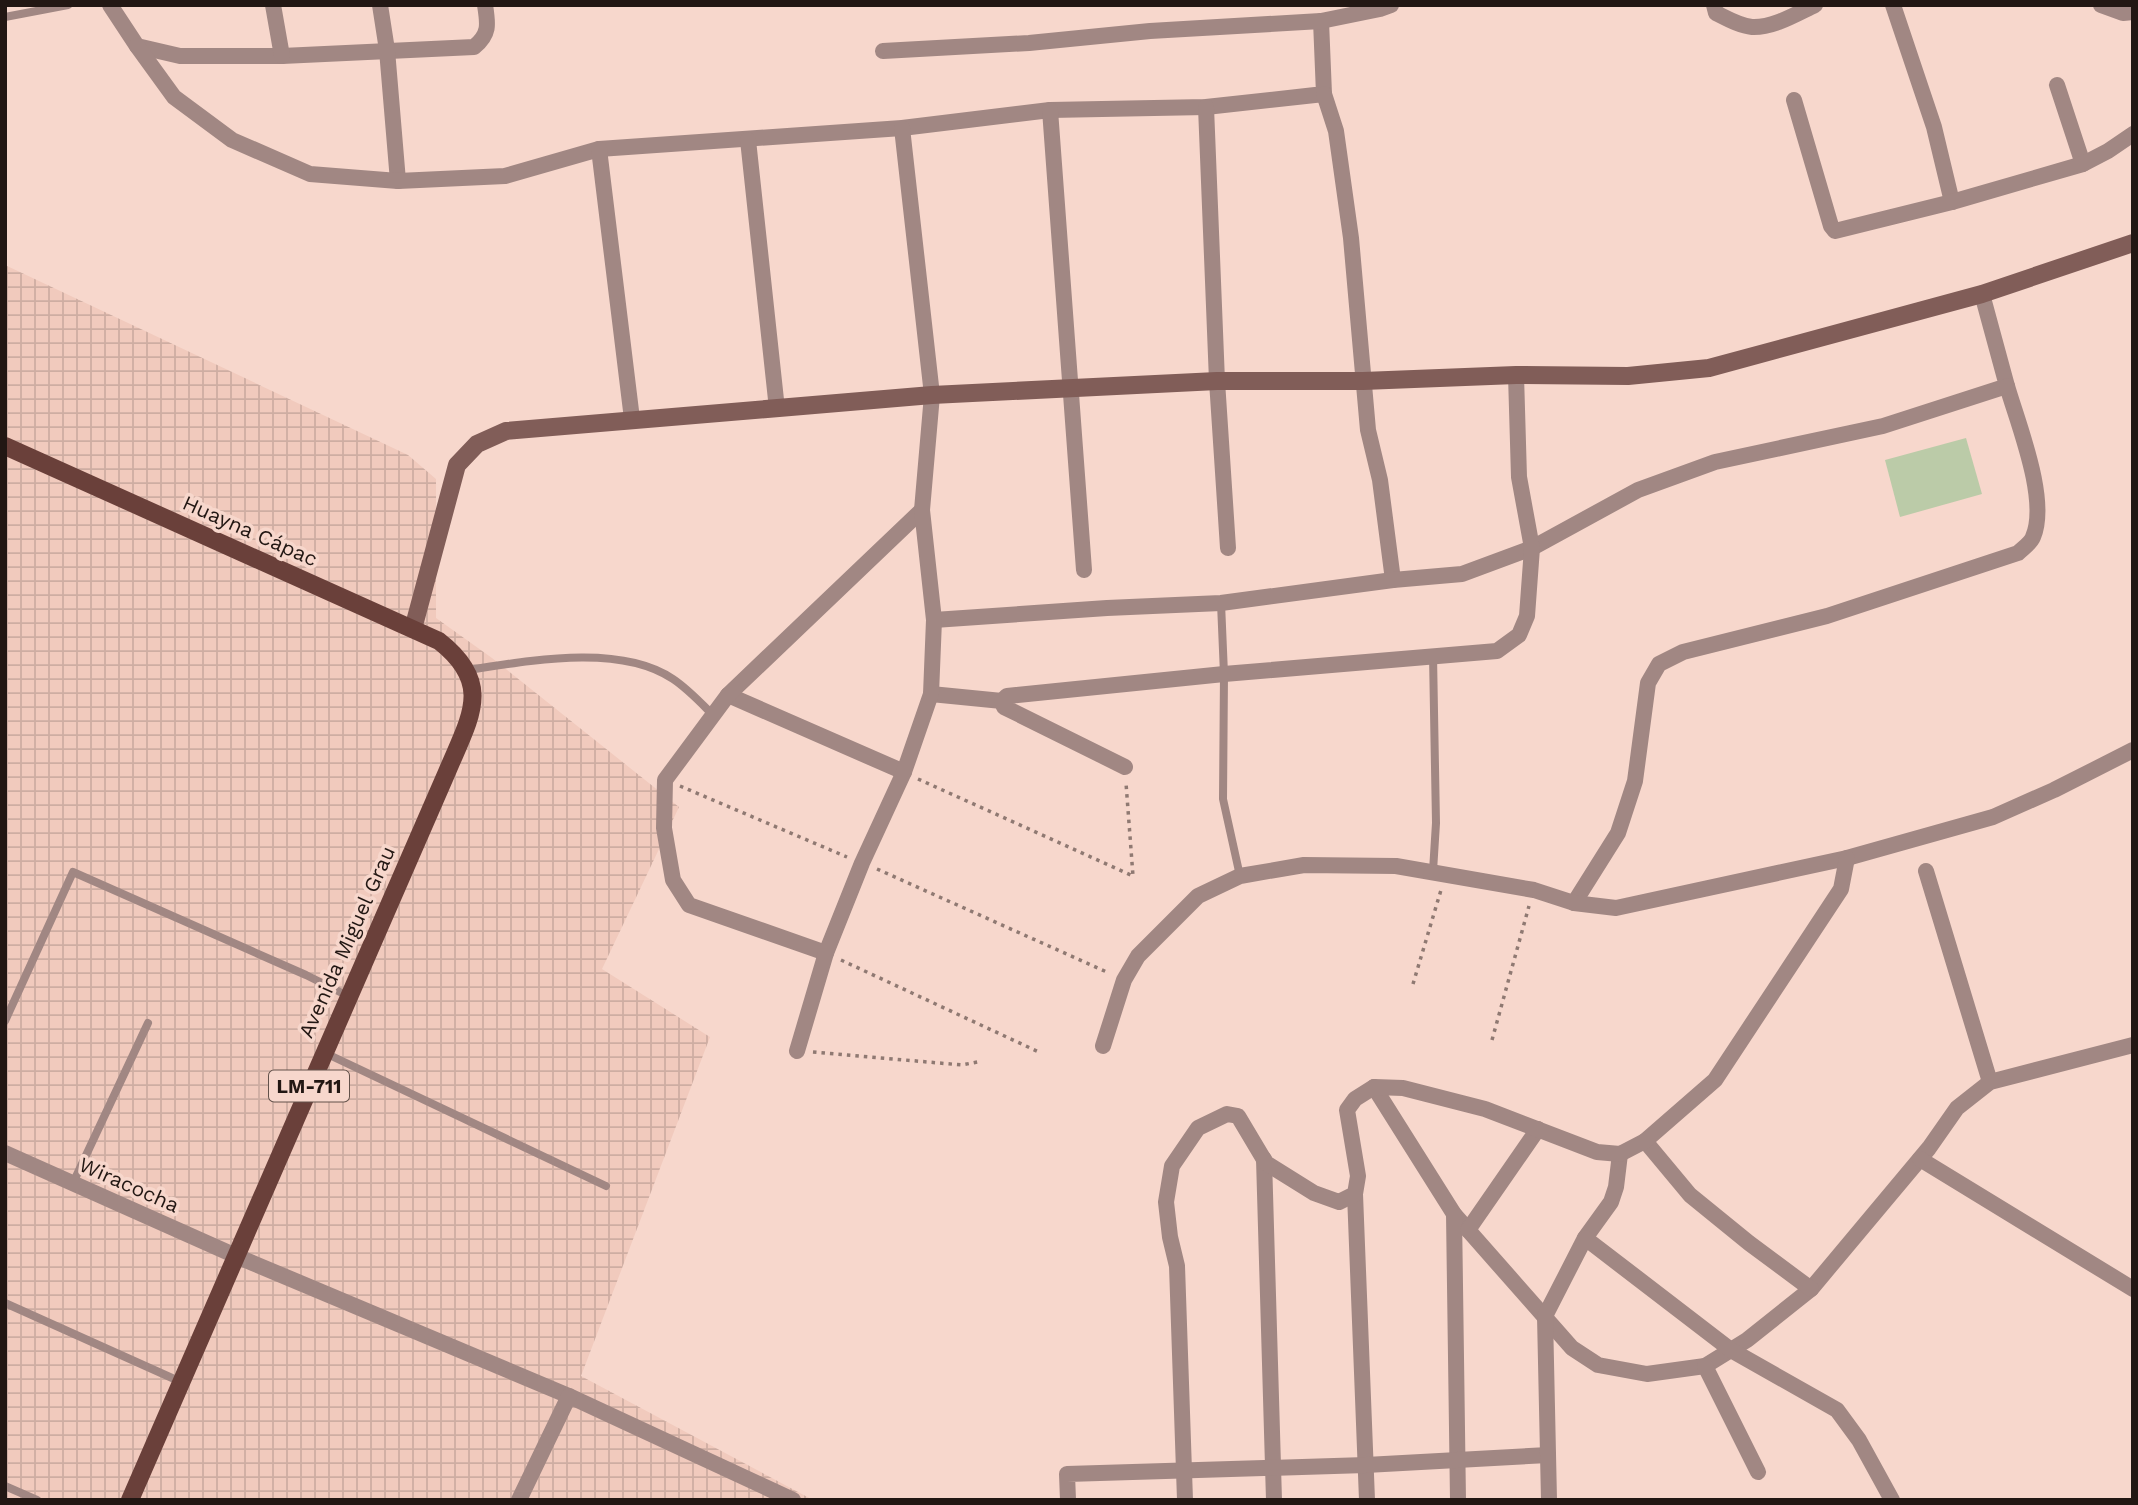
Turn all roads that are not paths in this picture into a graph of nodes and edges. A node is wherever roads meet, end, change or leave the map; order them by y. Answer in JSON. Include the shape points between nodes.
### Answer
{"nodes":[{"id":1,"x":68,"y":5,"type":"edge"},
{"id":2,"x":110,"y":5,"type":"edge"},
{"id":3,"x":273,"y":5,"type":"edge"},
{"id":4,"x":380,"y":5,"type":"edge"},
{"id":5,"x":485,"y":5,"type":"edge"},
{"id":6,"x":1391,"y":5,"type":"edge"},
{"id":7,"x":1714,"y":5,"type":"edge"},
{"id":8,"x":1815,"y":5,"type":"edge"},
{"id":9,"x":1893,"y":5,"type":"edge"},
{"id":10,"x":2101,"y":5,"type":"edge"},
{"id":11,"x":2133,"y":12,"type":"edge"},
{"id":12,"x":5,"y":18,"type":"edge"},
{"id":13,"x":1321,"y":21,"type":"junction"},
{"id":14,"x":137,"y":46,"type":"junction"},
{"id":15,"x":387,"y":50,"type":"junction"},
{"id":16,"x":883,"y":51,"type":"dead end"},
{"id":17,"x":282,"y":56,"type":"junction"},
{"id":18,"x":2057,"y":85,"type":"dead end"},
{"id":19,"x":1324,"y":94,"type":"junction"},
{"id":20,"x":1794,"y":100,"type":"dead end"},
{"id":21,"x":1206,"y":107,"type":"junction"},
{"id":22,"x":1050,"y":110,"type":"junction"},
{"id":23,"x":902,"y":128,"type":"junction"},
{"id":24,"x":2133,"y":134,"type":"edge"},
{"id":25,"x":748,"y":140,"type":"junction"},
{"id":26,"x":599,"y":149,"type":"junction"},
{"id":27,"x":2083,"y":164,"type":"junction"},
{"id":28,"x":398,"y":181,"type":"junction"},
{"id":29,"x":1952,"y":202,"type":"junction"},
{"id":30,"x":2133,"y":243,"type":"edge"},
{"id":31,"x":1982,"y":294,"type":"junction"},
{"id":32,"x":1516,"y":375,"type":"junction"},
{"id":33,"x":1217,"y":381,"type":"junction"},
{"id":34,"x":1363,"y":381,"type":"junction"},
{"id":35,"x":2007,"y":386,"type":"junction"},
{"id":36,"x":1070,"y":388,"type":"junction"},
{"id":37,"x":932,"y":395,"type":"junction"},
{"id":38,"x":777,"y":409,"type":"junction"},
{"id":39,"x":632,"y":419,"type":"junction"},
{"id":40,"x":5,"y":446,"type":"edge"},
{"id":41,"x":922,"y":510,"type":"junction"},
{"id":42,"x":1228,"y":548,"type":"dead end"},
{"id":43,"x":1532,"y":548,"type":"junction"},
{"id":44,"x":1084,"y":570,"type":"dead end"},
{"id":45,"x":1393,"y":580,"type":"junction"},
{"id":46,"x":1222,"y":603,"type":"junction"},
{"id":47,"x":934,"y":621,"type":"junction"},
{"id":48,"x":413,"y":629,"type":"junction"},
{"id":49,"x":1433,"y":655,"type":"junction"},
{"id":50,"x":468,"y":670,"type":"junction"},
{"id":51,"x":1224,"y":674,"type":"junction"},
{"id":52,"x":931,"y":694,"type":"junction"},
{"id":53,"x":728,"y":695,"type":"junction"},
{"id":54,"x":1002,"y":701,"type":"junction"},
{"id":55,"x":713,"y":715,"type":"junction"},
{"id":56,"x":2133,"y":750,"type":"edge"},
{"id":57,"x":1125,"y":767,"type":"road end"},
{"id":58,"x":904,"y":772,"type":"junction"},
{"id":59,"x":1847,"y":858,"type":"junction"},
{"id":60,"x":1926,"y":871,"type":"dead end"},
{"id":61,"x":1439,"y":873,"type":"junction"},
{"id":62,"x":1240,"y":876,"type":"junction"},
{"id":63,"x":1574,"y":903,"type":"junction"},
{"id":64,"x":826,"y":953,"type":"junction"},
{"id":65,"x":348,"y":996,"type":"junction"},
{"id":66,"x":5,"y":1021,"type":"edge"},
{"id":67,"x":148,"y":1023,"type":"dead end"},
{"id":68,"x":2133,"y":1045,"type":"edge"},
{"id":69,"x":1103,"y":1046,"type":"dead end"},
{"id":70,"x":797,"y":1051,"type":"road end"},
{"id":71,"x":323,"y":1052,"type":"junction"},
{"id":72,"x":1990,"y":1082,"type":"junction"},
{"id":73,"x":1374,"y":1087,"type":"junction"},
{"id":74,"x":1538,"y":1129,"type":"junction"},
{"id":75,"x":1645,"y":1141,"type":"junction"},
{"id":76,"x":5,"y":1153,"type":"edge"},
{"id":77,"x":1620,"y":1154,"type":"junction"},
{"id":78,"x":1264,"y":1159,"type":"junction"},
{"id":79,"x":1920,"y":1159,"type":"junction"},
{"id":80,"x":73,"y":1183,"type":"junction"},
{"id":81,"x":606,"y":1186,"type":"dead end"},
{"id":82,"x":1355,"y":1194,"type":"junction"},
{"id":83,"x":1454,"y":1214,"type":"junction"},
{"id":84,"x":1468,"y":1230,"type":"junction"},
{"id":85,"x":1585,"y":1238,"type":"junction"},
{"id":86,"x":236,"y":1256,"type":"junction"},
{"id":87,"x":1811,"y":1289,"type":"junction"},
{"id":88,"x":2133,"y":1289,"type":"edge"},
{"id":89,"x":5,"y":1303,"type":"edge"},
{"id":90,"x":1545,"y":1316,"type":"junction"},
{"id":91,"x":1731,"y":1350,"type":"junction"},
{"id":92,"x":1705,"y":1366,"type":"junction"},
{"id":93,"x":181,"y":1382,"type":"junction"},
{"id":94,"x":569,"y":1396,"type":"junction"},
{"id":95,"x":1548,"y":1455,"type":"junction"},
{"id":96,"x":1457,"y":1459,"type":"junction"},
{"id":97,"x":1366,"y":1465,"type":"junction"},
{"id":98,"x":1272,"y":1468,"type":"junction"},
{"id":99,"x":1184,"y":1470,"type":"junction"},
{"id":100,"x":1758,"y":1472,"type":"dead end"},
{"id":101,"x":5,"y":1486,"type":"edge"},
{"id":102,"x":37,"y":1500,"type":"edge"},
{"id":103,"x":130,"y":1500,"type":"edge"},
{"id":104,"x":519,"y":1500,"type":"edge"},
{"id":105,"x":793,"y":1500,"type":"edge"},
{"id":106,"x":1068,"y":1500,"type":"edge"},
{"id":107,"x":1185,"y":1500,"type":"edge"},
{"id":108,"x":1274,"y":1500,"type":"edge"},
{"id":109,"x":1367,"y":1500,"type":"edge"},
{"id":110,"x":1458,"y":1500,"type":"edge"},
{"id":111,"x":1549,"y":1500,"type":"edge"},
{"id":112,"x":1892,"y":1500,"type":"edge"}],
"edges":[{"from":1,"to":12,"type":"lane"},
{"from":2,"to":14,"type":"street"},
{"from":3,"to":17,"type":"street"},
{"from":4,"to":15,"type":"street"},
{"from":5,"to":15,"type":"street","via":[[488,27],[474,47]]},
{"from":6,"to":13,"type":"street"},
{"from":7,"to":8,"type":"street","via":[[1716,13],[1755,27]]},
{"from":9,"to":29,"type":"street","via":[[1934,127]]},
{"from":10,"to":11,"type":"street"},
{"from":13,"to":16,"type":"street"},
{"from":13,"to":19,"type":"street"},
{"from":14,"to":17,"type":"street","via":[[180,56]]},
{"from":14,"to":28,"type":"street","via":[[174,97],[232,140],[310,174]]},
{"from":15,"to":17,"type":"street"},
{"from":15,"to":28,"type":"street"},
{"from":18,"to":27,"type":"street"},
{"from":19,"to":21,"type":"street"},
{"from":19,"to":34,"type":"street","via":[[1336,131],[1349,224]]},
{"from":20,"to":29,"type":"street","via":[[1833,229]]},
{"from":21,"to":22,"type":"street"},
{"from":21,"to":33,"type":"street"},
{"from":22,"to":23,"type":"street"},
{"from":22,"to":36,"type":"street"},
{"from":23,"to":25,"type":"street"},
{"from":23,"to":37,"type":"street"},
{"from":24,"to":27,"type":"street"},
{"from":25,"to":26,"type":"street"},
{"from":25,"to":38,"type":"street"},
{"from":26,"to":28,"type":"street","via":[[505,176]]},
{"from":26,"to":39,"type":"street"},
{"from":27,"to":29,"type":"street"},
{"from":30,"to":31,"type":"street"},
{"from":31,"to":32,"type":"street","via":[[1709,368],[1628,376]]},
{"from":31,"to":35,"type":"street"},
{"from":32,"to":34,"type":"street"},
{"from":32,"to":43,"type":"street","via":[[1520,477]]},
{"from":33,"to":34,"type":"street"},
{"from":33,"to":36,"type":"street"},
{"from":33,"to":42,"type":"street"},
{"from":34,"to":45,"type":"street"},
{"from":35,"to":43,"type":"street","via":[[1883,426],[1715,462],[1638,490]]},
{"from":35,"to":63,"type":"street","via":[[2038,495],[2033,539],[2018,553],[1828,616],[1683,652],[1660,664],[1648,683],[1635,781],[1618,833]]},
{"from":36,"to":37,"type":"street"},
{"from":36,"to":44,"type":"street"},
{"from":37,"to":38,"type":"street"},
{"from":37,"to":41,"type":"street"},
{"from":38,"to":39,"type":"street"},
{"from":39,"to":48,"type":"street","via":[[506,431],[477,444],[457,465]]},
{"from":40,"to":48,"type":"main road","name":"Huayna Cápac"},
{"from":41,"to":47,"type":"street"},
{"from":41,"to":53,"type":"street"},
{"from":43,"to":45,"type":"street","via":[[1462,574]]},
{"from":43,"to":49,"type":"street","via":[[1527,616],[1519,635],[1497,651]]},
{"from":45,"to":46,"type":"street"},
{"from":46,"to":47,"type":"street"},
{"from":46,"to":51,"type":"lane"},
{"from":47,"to":52,"type":"street"},
{"from":48,"to":50,"type":"main road","name":"Huayna Cápac","via":[[439,641]]},
{"from":49,"to":51,"type":"street"},
{"from":49,"to":61,"type":"lane"},
{"from":50,"to":55,"type":"lane","via":[[552,657],[641,663],[674,679]]},
{"from":50,"to":65,"type":"main road","name":"Avenida Miguel Grau","number":"LM-711","via":[[472,704],[463,734]]},
{"from":51,"to":54,"type":"street","via":[[1007,696]]},
{"from":51,"to":62,"type":"lane","via":[[1223,799]]},
{"from":52,"to":54,"type":"street"},
{"from":52,"to":58,"type":"street"},
{"from":53,"to":55,"type":"street"},
{"from":53,"to":58,"type":"street"},
{"from":54,"to":57,"type":"street","via":[[1004,707]]},
{"from":55,"to":64,"type":"street","via":[[665,780],[664,828],[673,880],[689,905]]},
{"from":56,"to":59,"type":"street","via":[[1993,817]]},
{"from":58,"to":64,"type":"street"},
{"from":59,"to":63,"type":"street","via":[[1616,908]]},
{"from":59,"to":75,"type":"street","via":[[1841,889],[1715,1080]]},
{"from":60,"to":72,"type":"street"},
{"from":61,"to":62,"type":"street","via":[[1396,866],[1304,865]]},
{"from":61,"to":63,"type":"street","via":[[1534,890]]},
{"from":62,"to":69,"type":"street","via":[[1198,896],[1138,956],[1124,980]]},
{"from":64,"to":70,"type":"street"},
{"from":65,"to":66,"type":"lane","via":[[73,872]]},
{"from":65,"to":71,"type":"main road","name":"Avenida Miguel Grau","number":"LM-711"},
{"from":67,"to":80,"type":"lane"},
{"from":68,"to":72,"type":"street"},
{"from":71,"to":81,"type":"lane"},
{"from":71,"to":86,"type":"main road","name":"Avenida Miguel Grau","number":"LM-711"},
{"from":72,"to":79,"type":"street","via":[[1957,1108]]},
{"from":73,"to":74,"type":"street","via":[[1403,1088],[1485,1109]]},
{"from":73,"to":82,"type":"street","via":[[1347,1110],[1358,1176]]},
{"from":73,"to":83,"type":"street"},
{"from":74,"to":77,"type":"street","via":[[1597,1152]]},
{"from":74,"to":84,"type":"street"},
{"from":75,"to":77,"type":"street"},
{"from":75,"to":87,"type":"street","via":[[1690,1195]]},
{"from":76,"to":80,"type":"street","name":"Wiracocha"},
{"from":77,"to":85,"type":"street","via":[[1611,1202]]},
{"from":78,"to":82,"type":"street","via":[[1314,1193],[1339,1202]]},
{"from":78,"to":98,"type":"street"},
{"from":78,"to":99,"type":"street","via":[[1238,1116],[1227,1114],[1198,1128],[1172,1166],[1166,1202],[1177,1266]]},
{"from":79,"to":87,"type":"street"},
{"from":79,"to":88,"type":"street"},
{"from":80,"to":86,"type":"street","name":"Wiracocha"},
{"from":82,"to":97,"type":"street"},
{"from":83,"to":84,"type":"street"},
{"from":83,"to":96,"type":"street"},
{"from":84,"to":90,"type":"street"},
{"from":85,"to":90,"type":"street"},
{"from":85,"to":91,"type":"street"},
{"from":86,"to":93,"type":"main road","name":"Avenida Miguel Grau","number":"LM-711"},
{"from":86,"to":94,"type":"street","name":"Wiracocha"},
{"from":87,"to":91,"type":"street"},
{"from":89,"to":93,"type":"lane"},
{"from":90,"to":92,"type":"street","via":[[1572,1348],[1598,1365],[1647,1374]]},
{"from":90,"to":95,"type":"street"},
{"from":91,"to":92,"type":"street"},
{"from":91,"to":112,"type":"street","via":[[1837,1410]]},
{"from":92,"to":100,"type":"street"},
{"from":93,"to":103,"type":"main road","name":"Avenida Miguel Grau","number":"LM-711"},
{"from":94,"to":104,"type":"street"},
{"from":94,"to":105,"type":"street","name":"Wiracocha"},
{"from":95,"to":96,"type":"street"},
{"from":95,"to":111,"type":"street"},
{"from":96,"to":97,"type":"street"},
{"from":96,"to":110,"type":"street"},
{"from":97,"to":98,"type":"street"},
{"from":97,"to":109,"type":"street"},
{"from":98,"to":99,"type":"street"},
{"from":98,"to":108,"type":"street"},
{"from":99,"to":106,"type":"street","via":[[1067,1474]]},
{"from":99,"to":107,"type":"street"},
{"from":101,"to":102,"type":"lane"}]}
